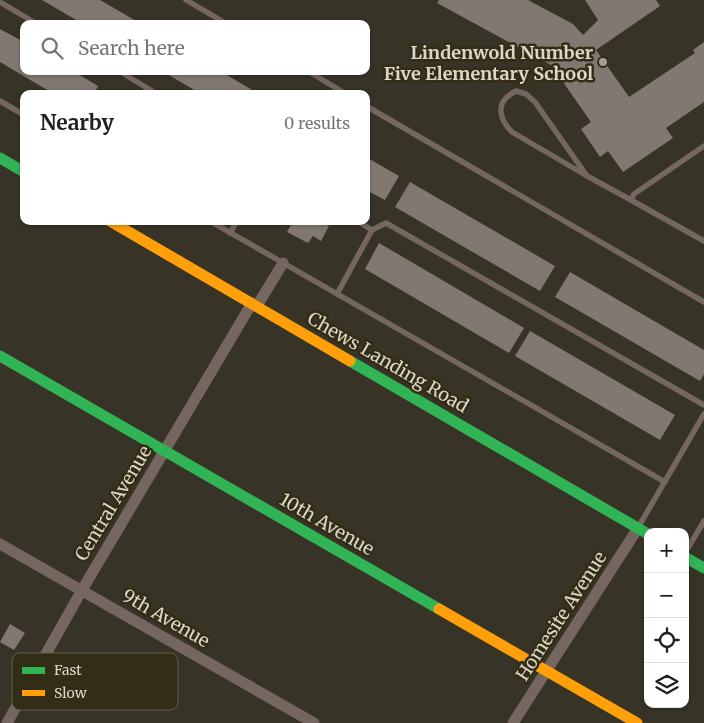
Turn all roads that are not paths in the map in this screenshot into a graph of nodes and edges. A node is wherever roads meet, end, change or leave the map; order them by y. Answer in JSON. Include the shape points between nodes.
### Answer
{"nodes":[{"id":1,"x":186,"y":0,"type":"edge"},
{"id":2,"x":0,"y":2,"type":"edge"},
{"id":3,"x":31,"y":20,"type":"edge"},
{"id":4,"x":220,"y":20,"type":"edge"},
{"id":5,"x":126,"y":75,"type":"edge"},
{"id":6,"x":315,"y":75,"type":"edge"},
{"id":7,"x":150,"y":90,"type":"edge"},
{"id":8,"x":339,"y":90,"type":"edge"},
{"id":9,"x":0,"y":101,"type":"edge"},
{"id":10,"x":370,"y":108,"type":"edge"},
{"id":11,"x":20,"y":113,"type":"edge"},
{"id":12,"x":704,"y":146,"type":"edge"},
{"id":13,"x":0,"y":158,"type":"edge"},
{"id":14,"x":20,"y":170,"type":"edge"},
{"id":15,"x":587,"y":176,"type":"junction"},
{"id":16,"x":631,"y":200,"type":"junction"},
{"id":17,"x":117,"y":225,"type":"edge"},
{"id":18,"x":217,"y":225,"type":"edge"},
{"id":19,"x":235,"y":225,"type":"edge"},
{"id":20,"x":364,"y":225,"type":"edge"},
{"id":21,"x":372,"y":230,"type":"junction"},
{"id":22,"x":230,"y":233,"type":"junction"},
{"id":23,"x":704,"y":241,"type":"edge"},
{"id":24,"x":282,"y":263,"type":"junction"},
{"id":25,"x":337,"y":294,"type":"junction"},
{"id":26,"x":704,"y":302,"type":"edge"},
{"id":27,"x":254,"y":305,"type":"junction"},
{"id":28,"x":0,"y":356,"type":"edge"},
{"id":29,"x":704,"y":405,"type":"edge"},
{"id":30,"x":704,"y":414,"type":"edge"},
{"id":31,"x":164,"y":451,"type":"junction"},
{"id":32,"x":665,"y":482,"type":"junction"},
{"id":33,"x":704,"y":521,"type":"edge"},
{"id":34,"x":643,"y":531,"type":"edge"},
{"id":35,"x":0,"y":544,"type":"edge"},
{"id":36,"x":689,"y":548,"type":"edge"},
{"id":37,"x":689,"y":558,"type":"edge"},
{"id":38,"x":704,"y":568,"type":"edge"},
{"id":39,"x":82,"y":590,"type":"junction"},
{"id":40,"x":46,"y":653,"type":"edge"},
{"id":41,"x":547,"y":671,"type":"junction"},
{"id":42,"x":14,"y":710,"type":"edge"},
{"id":43,"x":7,"y":723,"type":"edge"},
{"id":44,"x":314,"y":723,"type":"edge"},
{"id":45,"x":513,"y":723,"type":"edge"},
{"id":46,"x":637,"y":723,"type":"edge"}],
"edges":[{"from":1,"to":4,"type":"lane"},
{"from":2,"to":3,"type":"lane"},
{"from":5,"to":7,"type":"lane"},
{"from":6,"to":8,"type":"lane"},
{"from":9,"to":11,"type":"lane"},
{"from":10,"to":26,"type":"lane"},
{"from":12,"to":16,"type":"lane","via":[[634,194]]},
{"from":13,"to":14,"type":"street"},
{"from":15,"to":15,"type":"lane","via":[[535,102],[516,91],[503,100],[501,116],[504,125]]},
{"from":15,"to":16,"type":"lane"},
{"from":16,"to":23,"type":"lane"},
{"from":17,"to":27,"type":"street","name":"Chews Landing Road"},
{"from":18,"to":22,"type":"lane"},
{"from":19,"to":22,"type":"lane"},
{"from":20,"to":21,"type":"lane"},
{"from":21,"to":25,"type":"lane"},
{"from":21,"to":29,"type":"lane","via":[[386,223]]},
{"from":22,"to":24,"type":"lane"},
{"from":24,"to":25,"type":"lane"},
{"from":24,"to":27,"type":"street","name":"Central Avenue"},
{"from":25,"to":32,"type":"lane"},
{"from":27,"to":31,"type":"street","name":"Central Avenue"},
{"from":27,"to":34,"type":"street","name":"Chews Landing Road"},
{"from":28,"to":31,"type":"street","name":"10th Avenue"},
{"from":30,"to":32,"type":"lane"},
{"from":31,"to":39,"type":"street","name":"Central Avenue"},
{"from":31,"to":41,"type":"street","name":"10th Avenue"},
{"from":32,"to":34,"type":"lane"},
{"from":33,"to":36,"type":"lane"},
{"from":34,"to":41,"type":"street","name":"Homesite Avenue"},
{"from":35,"to":39,"type":"street","name":"9th Avenue"},
{"from":37,"to":38,"type":"street"},
{"from":39,"to":40,"type":"street","name":"Central Avenue"},
{"from":39,"to":44,"type":"street","name":"9th Avenue"},
{"from":41,"to":45,"type":"street","name":"Homesite Avenue"},
{"from":41,"to":46,"type":"street","name":"10th Avenue"},
{"from":42,"to":43,"type":"street","name":"Central Avenue"}]}
